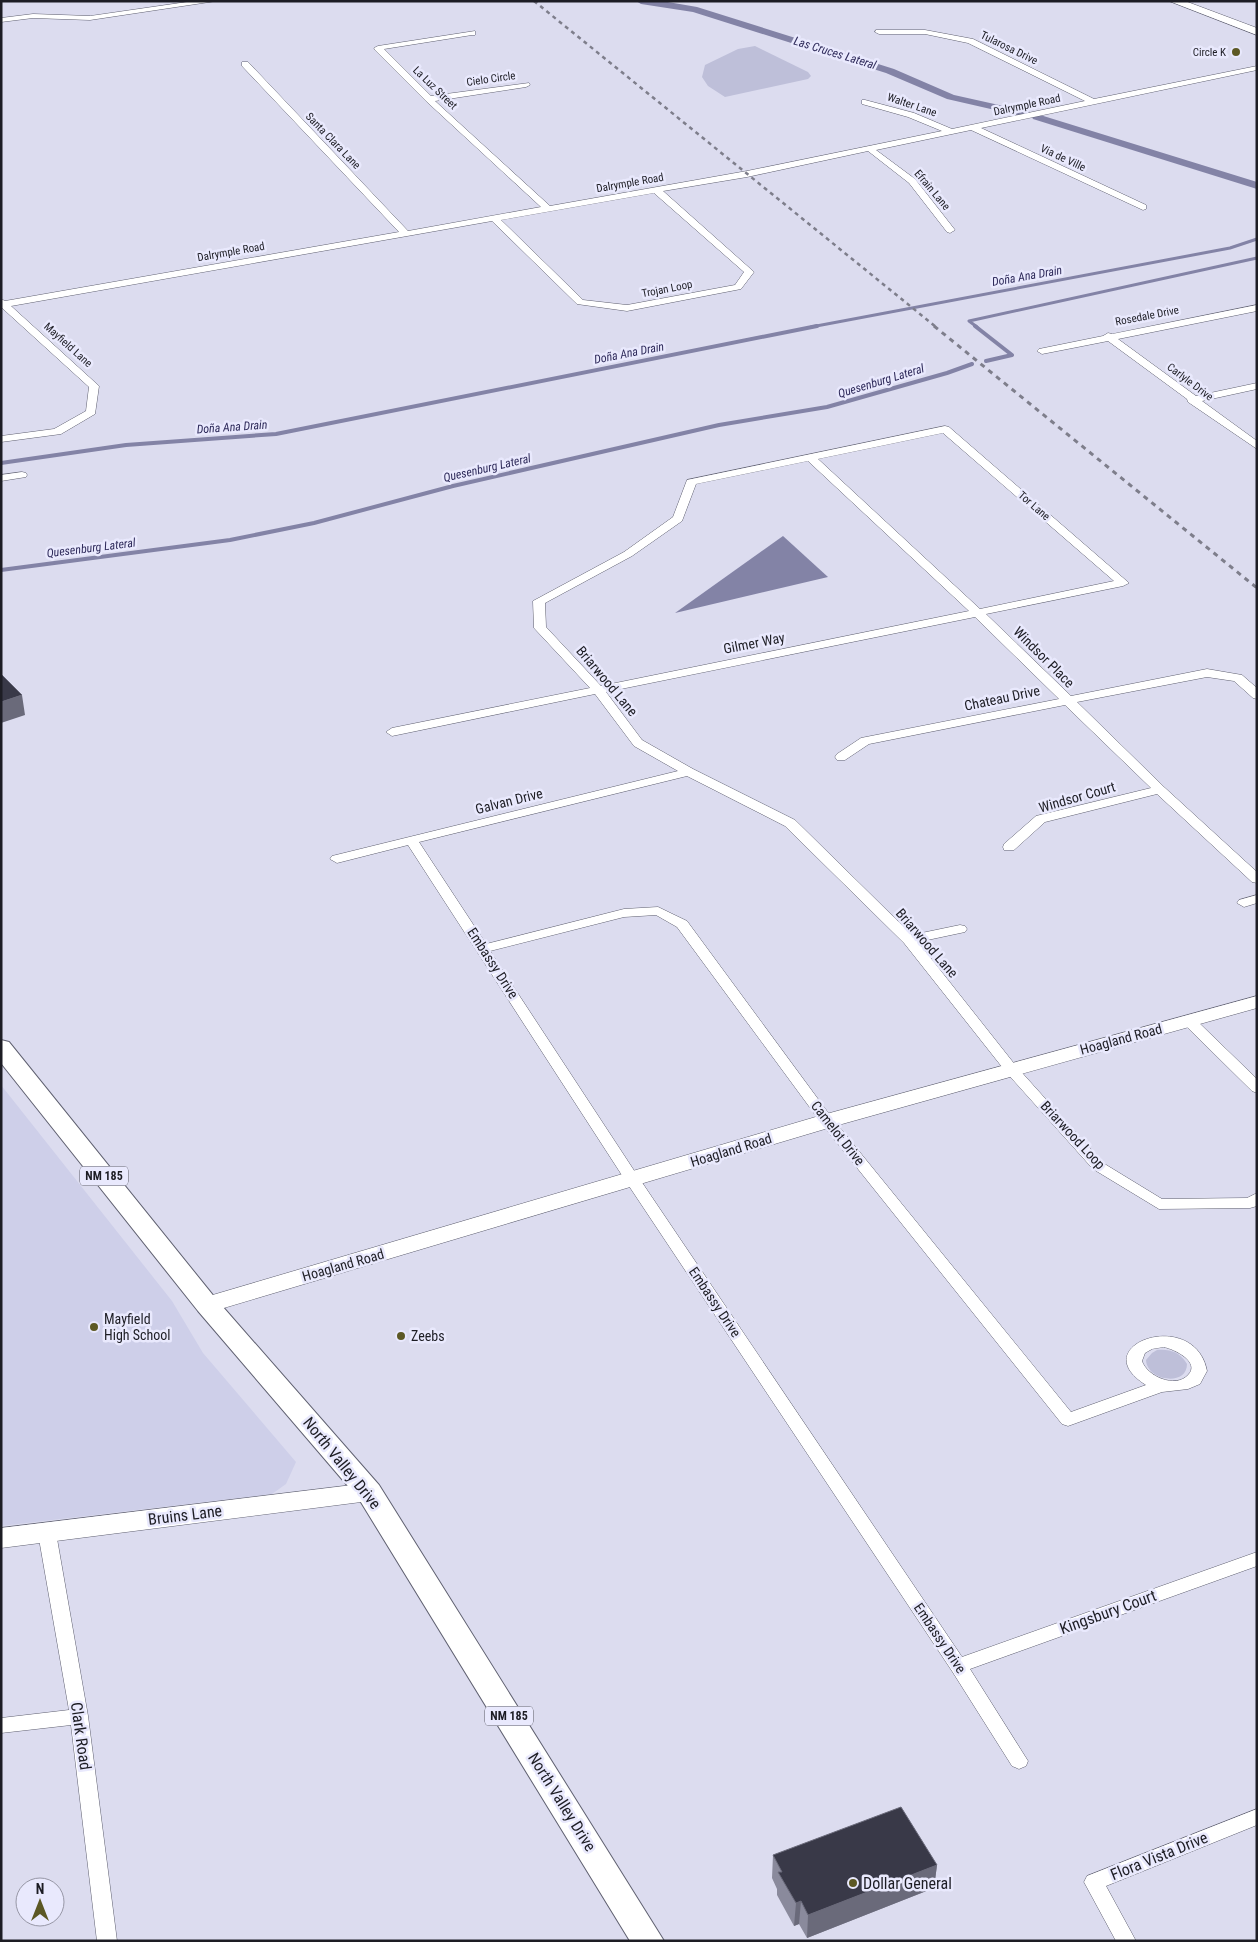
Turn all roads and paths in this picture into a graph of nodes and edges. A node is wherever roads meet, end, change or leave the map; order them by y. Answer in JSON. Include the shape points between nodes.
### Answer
{"nodes":[{"id":1,"x":212,"y":1,"type":"edge"},
{"id":2,"x":1174,"y":1,"type":"edge"},
{"id":3,"x":1,"y":20,"type":"edge"},
{"id":4,"x":880,"y":32,"type":"dead end"},
{"id":5,"x":1257,"y":32,"type":"edge"},
{"id":6,"x":472,"y":33,"type":"dead end"},
{"id":7,"x":245,"y":64,"type":"dead end"},
{"id":8,"x":1257,"y":68,"type":"edge"},
{"id":9,"x":526,"y":85,"type":"dead end"},
{"id":10,"x":429,"y":99,"type":"junction"},
{"id":11,"x":864,"y":102,"type":"dead end"},
{"id":12,"x":1093,"y":102,"type":"junction"},
{"id":13,"x":974,"y":128,"type":"junction"},
{"id":14,"x":952,"y":132,"type":"junction"},
{"id":15,"x":870,"y":149,"type":"junction"},
{"id":16,"x":656,"y":190,"type":"junction"},
{"id":17,"x":1143,"y":207,"type":"dead end"},
{"id":18,"x":548,"y":209,"type":"junction"},
{"id":19,"x":494,"y":218,"type":"junction"},
{"id":20,"x":950,"y":230,"type":"dead end"},
{"id":21,"x":405,"y":233,"type":"junction"},
{"id":22,"x":2,"y":303,"type":"edge"},
{"id":23,"x":1257,"y":308,"type":"edge"},
{"id":24,"x":1108,"y":336,"type":"junction"},
{"id":25,"x":1042,"y":350,"type":"dead end"},
{"id":26,"x":1257,"y":386,"type":"edge"},
{"id":27,"x":1192,"y":400,"type":"junction"},
{"id":28,"x":945,"y":429,"type":"joint"},
{"id":29,"x":1,"y":439,"type":"edge"},
{"id":30,"x":1257,"y":446,"type":"edge"},
{"id":31,"x":811,"y":458,"type":"junction"},
{"id":32,"x":22,"y":475,"type":"dead end"},
{"id":33,"x":1,"y":478,"type":"edge"},
{"id":34,"x":1123,"y":583,"type":"joint"},
{"id":35,"x":978,"y":613,"type":"junction"},
{"id":36,"x":598,"y":690,"type":"junction"},
{"id":37,"x":1257,"y":694,"type":"edge"},
{"id":38,"x":1066,"y":700,"type":"junction"},
{"id":39,"x":392,"y":732,"type":"dead end"},
{"id":40,"x":842,"y":757,"type":"dead end"},
{"id":41,"x":688,"y":772,"type":"junction"},
{"id":42,"x":1160,"y":790,"type":"junction"},
{"id":43,"x":412,"y":841,"type":"junction"},
{"id":44,"x":1009,"y":847,"type":"dead end"},
{"id":45,"x":337,"y":859,"type":"dead end"},
{"id":46,"x":1257,"y":879,"type":"edge"},
{"id":47,"x":960,"y":929,"type":"dead end"},
{"id":48,"x":909,"y":940,"type":"junction"},
{"id":49,"x":484,"y":948,"type":"junction"},
{"id":50,"x":1257,"y":1002,"type":"edge"},
{"id":51,"x":1188,"y":1020,"type":"junction"},
{"id":52,"x":1,"y":1047,"type":"edge"},
{"id":53,"x":1011,"y":1069,"type":"junction"},
{"id":54,"x":1257,"y":1088,"type":"edge"},
{"id":55,"x":827,"y":1121,"type":"junction"},
{"id":56,"x":632,"y":1179,"type":"junction"},
{"id":57,"x":1257,"y":1198,"type":"edge"},
{"id":58,"x":207,"y":1305,"type":"junction"},
{"id":59,"x":1161,"y":1386,"type":"dead end"},
{"id":60,"x":369,"y":1492,"type":"junction"},
{"id":61,"x":46,"y":1533,"type":"junction"},
{"id":62,"x":1,"y":1538,"type":"edge"},
{"id":63,"x":1257,"y":1559,"type":"edge"},
{"id":64,"x":958,"y":1666,"type":"junction"},
{"id":65,"x":79,"y":1716,"type":"junction"},
{"id":66,"x":1,"y":1726,"type":"edge"},
{"id":67,"x":1019,"y":1762,"type":"dead end"},
{"id":68,"x":1257,"y":1817,"type":"edge"},
{"id":69,"x":107,"y":1941,"type":"edge"},
{"id":70,"x":648,"y":1941,"type":"edge"},
{"id":71,"x":1126,"y":1941,"type":"edge"}],
"edges":[{"from":1,"to":3,"type":"street","via":[[90,18],[33,16]]},
{"from":2,"to":5,"type":"street"},
{"from":4,"to":12,"type":"street","name":"Tularosa Drive","via":[[925,32],[970,41]]},
{"from":6,"to":10,"type":"street","name":"La Luz Street","via":[[378,48]]},
{"from":7,"to":21,"type":"street","name":"Santa Clara Lane"},
{"from":8,"to":12,"type":"street","name":"Dalrymple Road"},
{"from":9,"to":10,"type":"street","name":"Cielo Circle"},
{"from":10,"to":18,"type":"street","name":"La Luz Street"},
{"from":11,"to":14,"type":"street","name":"Walter Lane","via":[[911,115]]},
{"from":12,"to":13,"type":"street","name":"Dalrymple Road"},
{"from":13,"to":14,"type":"street","name":"Dalrymple Road"},
{"from":13,"to":17,"type":"street","name":"Via de Ville"},
{"from":14,"to":15,"type":"street","name":"Dalrymple Road"},
{"from":15,"to":16,"type":"street","name":"Dalrymple Road"},
{"from":15,"to":20,"type":"street","name":"Efrain Lane","via":[[912,180]]},
{"from":16,"to":18,"type":"street","name":"Dalrymple Road"},
{"from":16,"to":19,"type":"street","name":"Trojan Loop","via":[[748,272],[738,286],[627,308],[580,302]]},
{"from":18,"to":19,"type":"street","name":"Dalrymple Road"},
{"from":19,"to":21,"type":"street","name":"Dalrymple Road"},
{"from":21,"to":22,"type":"street","name":"Dalrymple Road"},
{"from":22,"to":29,"type":"street","name":"Mayfield Lane","via":[[94,386],[91,412],[57,432]]},
{"from":23,"to":24,"type":"street","name":"Rosedale Drive"},
{"from":24,"to":25,"type":"street","name":"Rosedale Drive"},
{"from":24,"to":27,"type":"street","name":"Carlyle Drive"},
{"from":26,"to":27,"type":"street"},
{"from":27,"to":30,"type":"street","name":"Carlyle Drive"},
{"from":28,"to":31,"type":"street","name":"Briarwood Lane"},
{"from":28,"to":34,"type":"street","name":"Tor Lane"},
{"from":31,"to":35,"type":"street","name":"Windsor Place"},
{"from":31,"to":36,"type":"street","name":"Briarwood Lane","via":[[691,482],[678,519],[628,554],[540,602],[540,628]]},
{"from":32,"to":33,"type":"street"},
{"from":34,"to":35,"type":"street","name":"Gilmer Way"},
{"from":35,"to":36,"type":"street","name":"Gilmer Way"},
{"from":35,"to":38,"type":"street","name":"Windsor Place"},
{"from":36,"to":39,"type":"street","name":"Gilmer Way"},
{"from":36,"to":41,"type":"street","name":"Briarwood Lane","via":[[638,743]]},
{"from":37,"to":38,"type":"street","name":"Chateau Drive","via":[[1238,678],[1207,673]]},
{"from":38,"to":40,"type":"street","name":"Chateau Drive","via":[[866,741]]},
{"from":38,"to":42,"type":"street","name":"Windsor Place"},
{"from":41,"to":43,"type":"street","name":"Galvan Drive"},
{"from":41,"to":48,"type":"street","name":"Briarwood Lane","via":[[790,824]]},
{"from":42,"to":44,"type":"street","name":"Windsor Court","via":[[1041,820]]},
{"from":42,"to":46,"type":"street","name":"Windsor Place"},
{"from":43,"to":45,"type":"street","name":"Galvan Drive"},
{"from":43,"to":49,"type":"street","name":"Embassy Drive"},
{"from":47,"to":48,"type":"street"},
{"from":48,"to":53,"type":"street","name":"Briarwood Lane"},
{"from":49,"to":55,"type":"street","name":"Camelot Drive","via":[[624,913],[658,911],[682,924]]},
{"from":49,"to":56,"type":"street","name":"Embassy Drive"},
{"from":50,"to":51,"type":"street","name":"Hoagland Road"},
{"from":51,"to":53,"type":"street","name":"Hoagland Road"},
{"from":51,"to":54,"type":"street"},
{"from":52,"to":58,"type":"main road","name":"North Valley Drive","number":"NM 185"},
{"from":53,"to":55,"type":"street","name":"Hoagland Road"},
{"from":53,"to":57,"type":"street","name":"Briarwood Loop","via":[[1098,1166],[1159,1204],[1250,1202]]},
{"from":55,"to":56,"type":"street","name":"Hoagland Road"},
{"from":55,"to":59,"type":"street","name":"Camelot Drive","via":[[1068,1420]]},
{"from":56,"to":58,"type":"street","name":"Hoagland Road"},
{"from":56,"to":64,"type":"street","name":"Embassy Drive"},
{"from":58,"to":60,"type":"main road","name":"North Valley Drive","number":"NM 185"},
{"from":60,"to":61,"type":"street","name":"Bruins Lane"},
{"from":60,"to":70,"type":"main road","name":"North Valley Drive","number":"NM 185"},
{"from":61,"to":62,"type":"street","name":"Bruins Lane"},
{"from":61,"to":65,"type":"street","name":"Clark Road"},
{"from":63,"to":64,"type":"street","name":"Kingsbury Court"},
{"from":64,"to":67,"type":"street","name":"Embassy Drive"},
{"from":65,"to":66,"type":"street"},
{"from":65,"to":69,"type":"street","name":"Clark Road"},
{"from":68,"to":71,"type":"street","name":"Flora Vista Drive","via":[[1094,1882]]}]}
